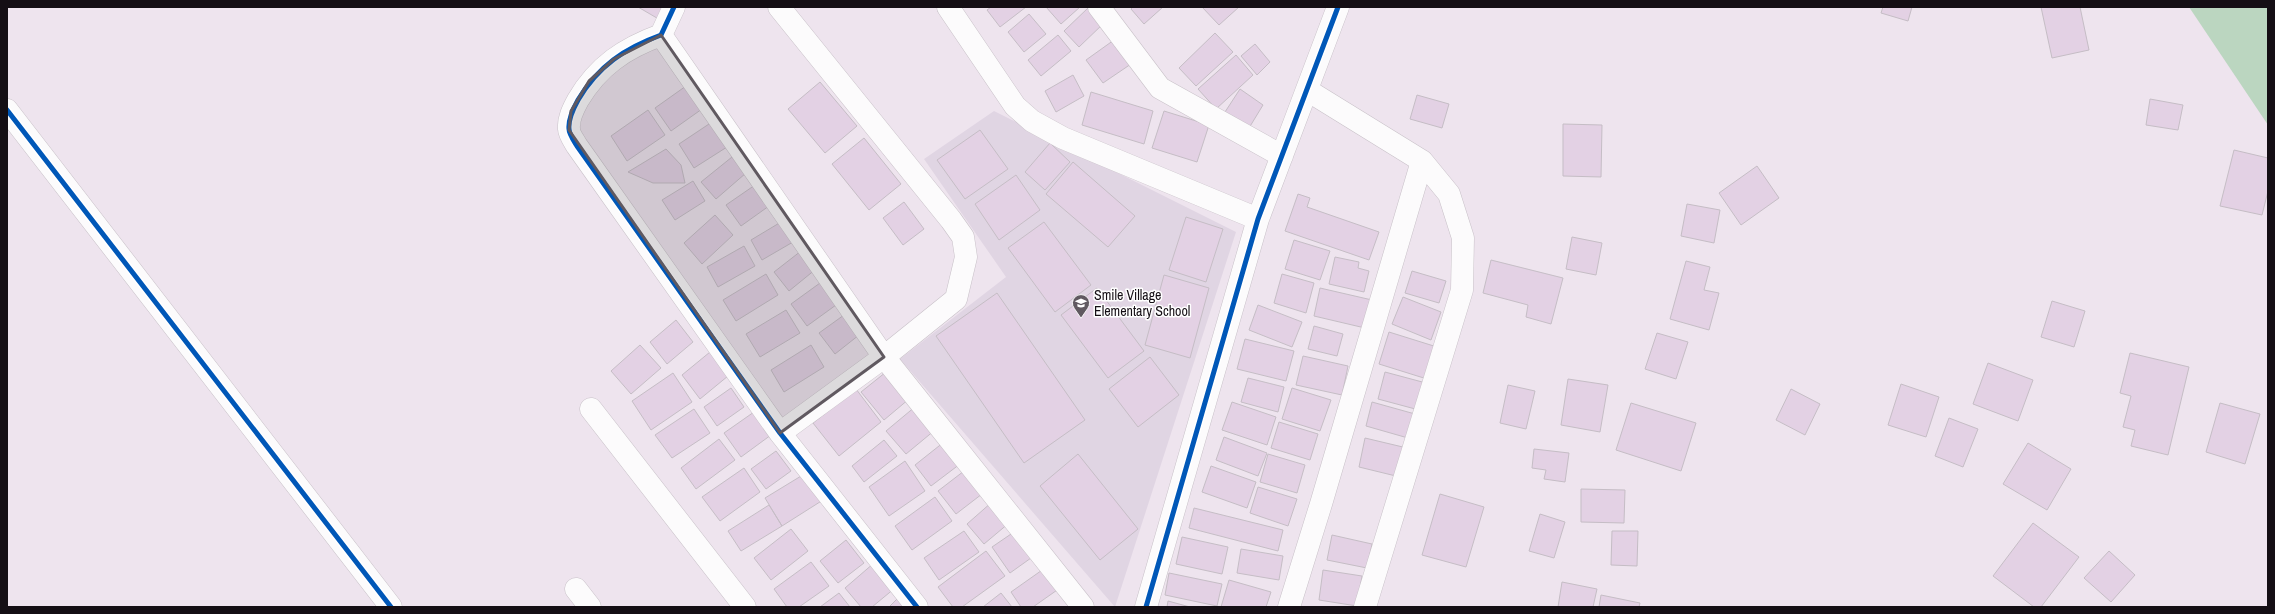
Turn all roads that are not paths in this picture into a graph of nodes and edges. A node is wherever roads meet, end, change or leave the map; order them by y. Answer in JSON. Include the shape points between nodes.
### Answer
{"nodes":[{"id":1,"x":674,"y":7,"type":"edge"},
{"id":2,"x":778,"y":7,"type":"edge"},
{"id":3,"x":948,"y":7,"type":"edge"},
{"id":4,"x":1099,"y":7,"type":"edge"},
{"id":5,"x":1338,"y":7,"type":"edge"},
{"id":6,"x":662,"y":35,"type":"junction"},
{"id":7,"x":1307,"y":90,"type":"junction"},
{"id":8,"x":7,"y":110,"type":"edge"},
{"id":9,"x":1282,"y":156,"type":"junction"},
{"id":10,"x":1422,"y":161,"type":"junction"},
{"id":11,"x":1258,"y":218,"type":"junction"},
{"id":12,"x":884,"y":357,"type":"junction"},
{"id":13,"x":591,"y":409,"type":"dead end"},
{"id":14,"x":780,"y":433,"type":"junction"},
{"id":15,"x":576,"y":589,"type":"dead end"},
{"id":16,"x":391,"y":607,"type":"edge"},
{"id":17,"x":590,"y":607,"type":"edge"},
{"id":18,"x":745,"y":607,"type":"edge"},
{"id":19,"x":917,"y":607,"type":"edge"},
{"id":20,"x":1083,"y":607,"type":"edge"},
{"id":21,"x":1146,"y":607,"type":"edge"},
{"id":22,"x":1289,"y":607,"type":"edge"},
{"id":23,"x":1365,"y":607,"type":"edge"}],
"edges":[{"from":1,"to":6,"type":"street"},
{"from":2,"to":12,"type":"street","via":[[963,237],[966,257],[956,299]]},
{"from":3,"to":11,"type":"street","via":[[1015,106],[1032,121],[1063,138]]},
{"from":4,"to":9,"type":"street","via":[[1160,88]]},
{"from":5,"to":7,"type":"street"},
{"from":6,"to":12,"type":"street"},
{"from":6,"to":14,"type":"street","via":[[645,41],[614,59],[589,81],[571,111],[569,130],[577,146]]},
{"from":7,"to":9,"type":"street"},
{"from":7,"to":10,"type":"street"},
{"from":8,"to":16,"type":"street"},
{"from":9,"to":11,"type":"street"},
{"from":10,"to":22,"type":"street"},
{"from":10,"to":23,"type":"street","via":[[1449,194],[1463,238],[1462,290]]},
{"from":11,"to":21,"type":"street"},
{"from":12,"to":14,"type":"street"},
{"from":12,"to":20,"type":"street"},
{"from":13,"to":18,"type":"street"},
{"from":14,"to":19,"type":"street"},
{"from":15,"to":17,"type":"street"}]}
